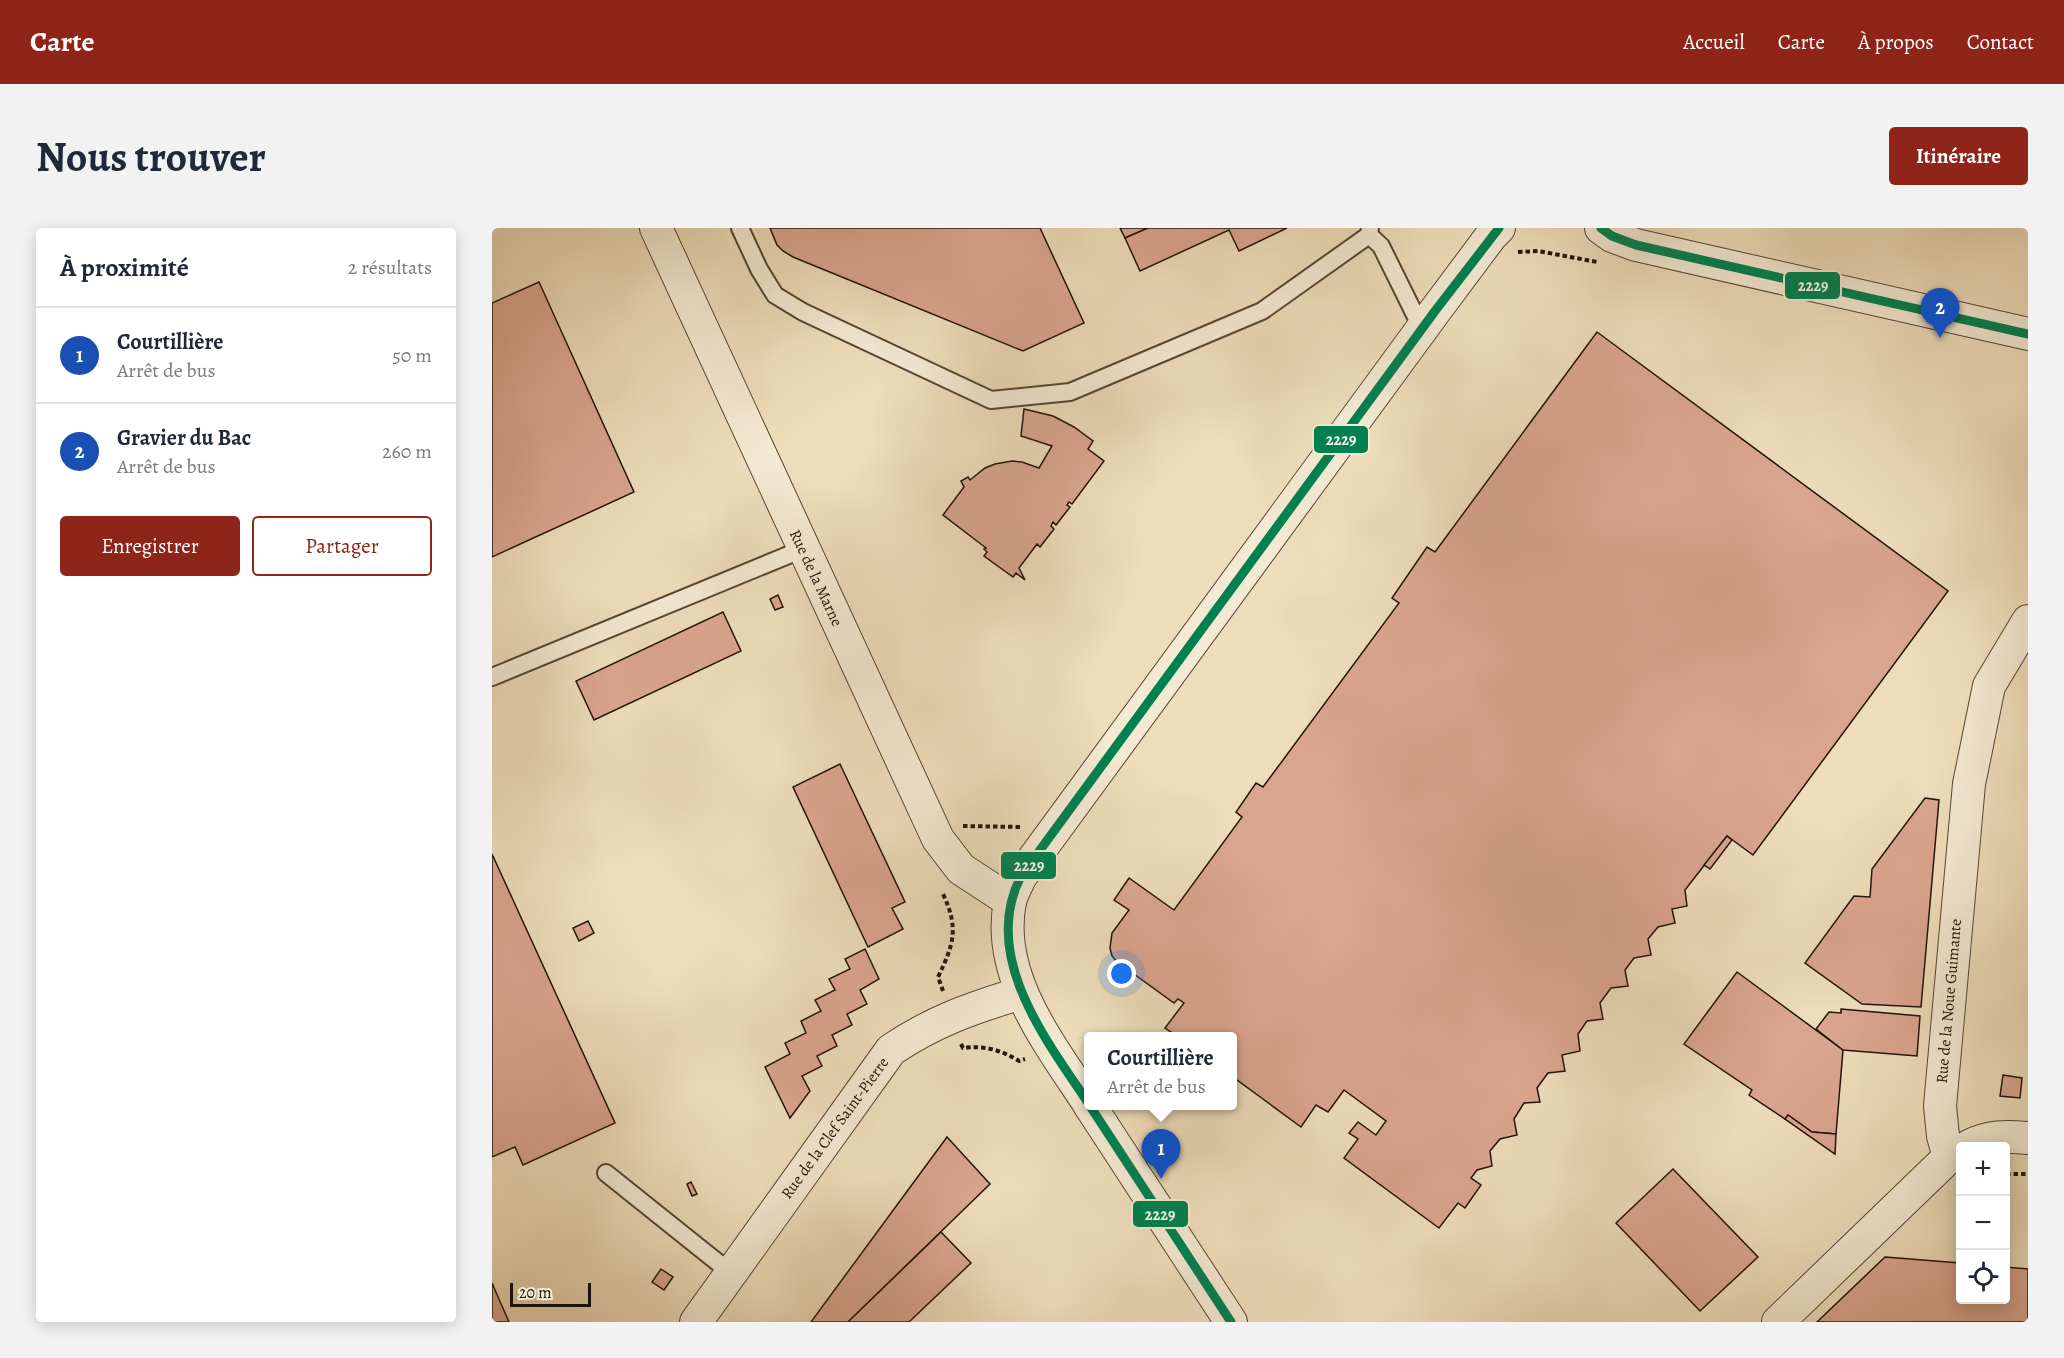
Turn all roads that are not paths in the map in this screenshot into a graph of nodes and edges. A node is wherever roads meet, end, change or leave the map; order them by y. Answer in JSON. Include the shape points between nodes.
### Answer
{"nodes":[{"id":1,"x":656,"y":228,"type":"edge"},
{"id":2,"x":740,"y":228,"type":"edge"},
{"id":3,"x":1601,"y":228,"type":"edge"},
{"id":4,"x":1370,"y":231,"type":"edge"},
{"id":5,"x":1507,"y":240,"type":"edge"},
{"id":6,"x":1422,"y":329,"type":"junction"},
{"id":7,"x":2028,"y":334,"type":"edge"},
{"id":8,"x":803,"y":549,"type":"junction"},
{"id":9,"x":2028,"y":621,"type":"edge"},
{"id":10,"x":492,"y":677,"type":"edge"},
{"id":11,"x":1010,"y":901,"type":"junction"},
{"id":12,"x":1021,"y":993,"type":"junction"},
{"id":13,"x":1084,"y":1097,"type":"edge"},
{"id":14,"x":1092,"y":1110,"type":"edge"},
{"id":15,"x":2028,"y":1138,"type":"edge"},
{"id":16,"x":1979,"y":1142,"type":"edge"},
{"id":17,"x":1956,"y":1147,"type":"edge"},
{"id":18,"x":1956,"y":1155,"type":"edge"},
{"id":19,"x":606,"y":1173,"type":"dead end"},
{"id":20,"x":731,"y":1273,"type":"junction"},
{"id":21,"x":696,"y":1322,"type":"edge"},
{"id":22,"x":1230,"y":1322,"type":"edge"},
{"id":23,"x":1778,"y":1322,"type":"edge"}],
"edges":[{"from":1,"to":8,"type":"street","name":"Rue de la Marne"},
{"from":2,"to":4,"type":"lane","via":[[775,295],[803,312],[992,400],[1070,393],[1262,311]]},
{"from":3,"to":7,"type":"street","via":[[1636,245]]},
{"from":4,"to":6,"type":"lane"},
{"from":5,"to":6,"type":"street","via":[[1491,236]]},
{"from":6,"to":11,"type":"street","via":[[1021,876]]},
{"from":8,"to":10,"type":"lane"},
{"from":8,"to":11,"type":"street","name":"Rue de la Marne","via":[[938,839],[961,869]]},
{"from":9,"to":17,"type":"street","name":"Rue de la Noue Guimante","via":[[1989,686],[1969,784],[1940,1106],[1943,1136]]},
{"from":11,"to":12,"type":"street","via":[[1011,959]]},
{"from":12,"to":13,"type":"street"},
{"from":12,"to":20,"type":"street","name":"Rue de la Clef Saint-Pierre","via":[[951,1016],[891,1050]]},
{"from":14,"to":22,"type":"street"},
{"from":15,"to":16,"type":"street","via":[[2005,1136]]},
{"from":18,"to":23,"type":"street"},
{"from":19,"to":20,"type":"lane"},
{"from":20,"to":21,"type":"street","name":"Rue de la Clef Saint-Pierre"}]}
